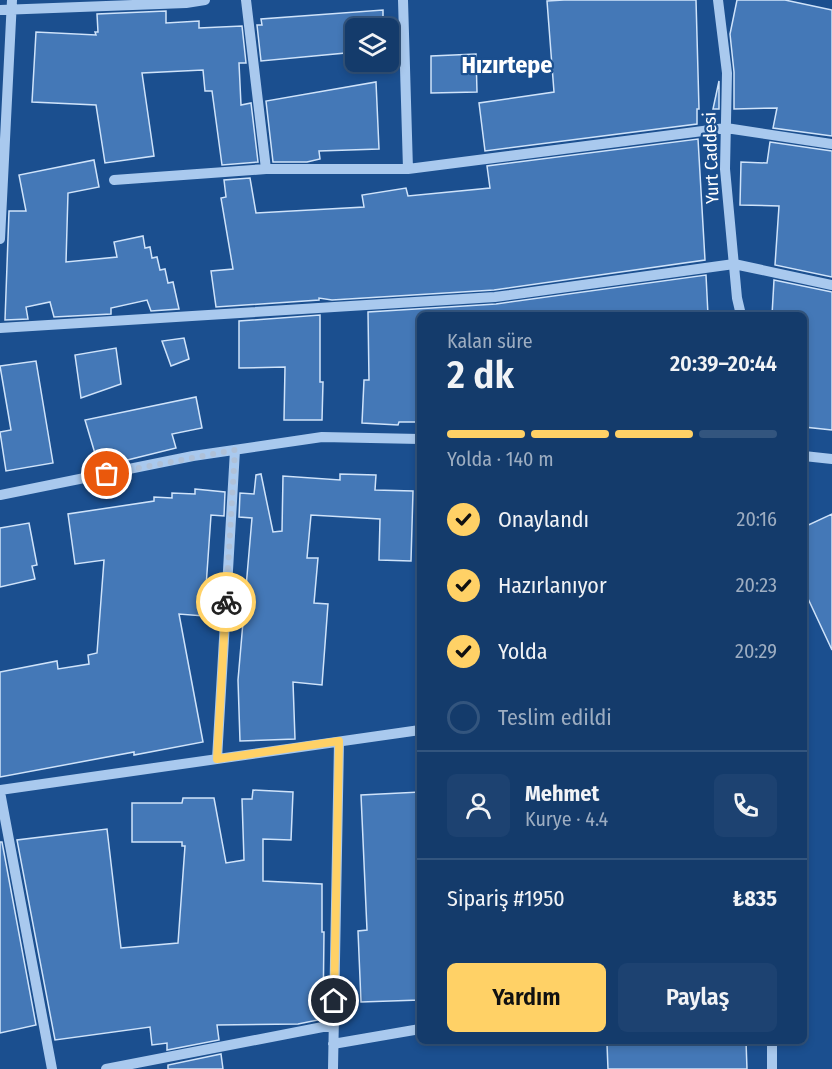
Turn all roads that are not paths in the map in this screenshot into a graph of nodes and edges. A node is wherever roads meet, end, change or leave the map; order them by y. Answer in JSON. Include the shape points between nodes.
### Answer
{"nodes":[{"id":1,"x":206,"y":0,"type":"edge"},
{"id":2,"x":246,"y":0,"type":"edge"},
{"id":3,"x":403,"y":0,"type":"edge"},
{"id":4,"x":718,"y":0,"type":"edge"},
{"id":5,"x":186,"y":1,"type":"edge"},
{"id":6,"x":12,"y":4,"type":"edge"},
{"id":7,"x":0,"y":10,"type":"edge"},
{"id":8,"x":726,"y":128,"type":"junction"},
{"id":9,"x":832,"y":144,"type":"edge"},
{"id":10,"x":266,"y":169,"type":"junction"},
{"id":11,"x":408,"y":169,"type":"junction"},
{"id":12,"x":114,"y":180,"type":"dead end"},
{"id":13,"x":0,"y":239,"type":"edge"},
{"id":14,"x":734,"y":264,"type":"junction"},
{"id":15,"x":832,"y":285,"type":"edge"},
{"id":16,"x":741,"y":312,"type":"edge"},
{"id":17,"x":0,"y":328,"type":"edge"},
{"id":18,"x":417,"y":439,"type":"edge"},
{"id":19,"x":235,"y":450,"type":"junction"},
{"id":20,"x":807,"y":456,"type":"edge"},
{"id":21,"x":832,"y":459,"type":"edge"},
{"id":22,"x":0,"y":495,"type":"edge"},
{"id":23,"x":417,"y":730,"type":"edge"},
{"id":24,"x":339,"y":741,"type":"junction"},
{"id":25,"x":217,"y":759,"type":"junction"},
{"id":26,"x":0,"y":791,"type":"edge"},
{"id":27,"x":333,"y":1025,"type":"junction"},
{"id":28,"x":417,"y":1030,"type":"edge"},
{"id":29,"x":333,"y":1044,"type":"junction"},
{"id":30,"x":772,"y":1044,"type":"edge"},
{"id":31,"x":52,"y":1069,"type":"edge"},
{"id":32,"x":106,"y":1069,"type":"edge"},
{"id":33,"x":333,"y":1069,"type":"edge"},
{"id":34,"x":772,"y":1069,"type":"edge"}],
"edges":[{"from":1,"to":5,"type":"street"},
{"from":2,"to":10,"type":"street"},
{"from":3,"to":11,"type":"street"},
{"from":4,"to":8,"type":"street","name":"Yurt Caddesi","via":[[727,73]]},
{"from":5,"to":6,"type":"street"},
{"from":6,"to":7,"type":"street"},
{"from":6,"to":13,"type":"street"},
{"from":8,"to":9,"type":"street"},
{"from":8,"to":11,"type":"street"},
{"from":8,"to":14,"type":"street","name":"Yurt Caddesi","via":[[725,169]]},
{"from":10,"to":11,"type":"street"},
{"from":10,"to":12,"type":"street"},
{"from":14,"to":15,"type":"street"},
{"from":14,"to":16,"type":"street","name":"Yurt Caddesi"},
{"from":14,"to":17,"type":"street","via":[[495,297]]},
{"from":18,"to":19,"type":"street","via":[[322,437]]},
{"from":19,"to":22,"type":"street"},
{"from":19,"to":25,"type":"street"},
{"from":20,"to":21,"type":"street"},
{"from":23,"to":24,"type":"street"},
{"from":24,"to":25,"type":"street"},
{"from":24,"to":27,"type":"street"},
{"from":25,"to":26,"type":"street"},
{"from":26,"to":31,"type":"street"},
{"from":27,"to":29,"type":"street"},
{"from":27,"to":32,"type":"street"},
{"from":28,"to":29,"type":"street"},
{"from":29,"to":33,"type":"street"},
{"from":30,"to":34,"type":"street"}]}
